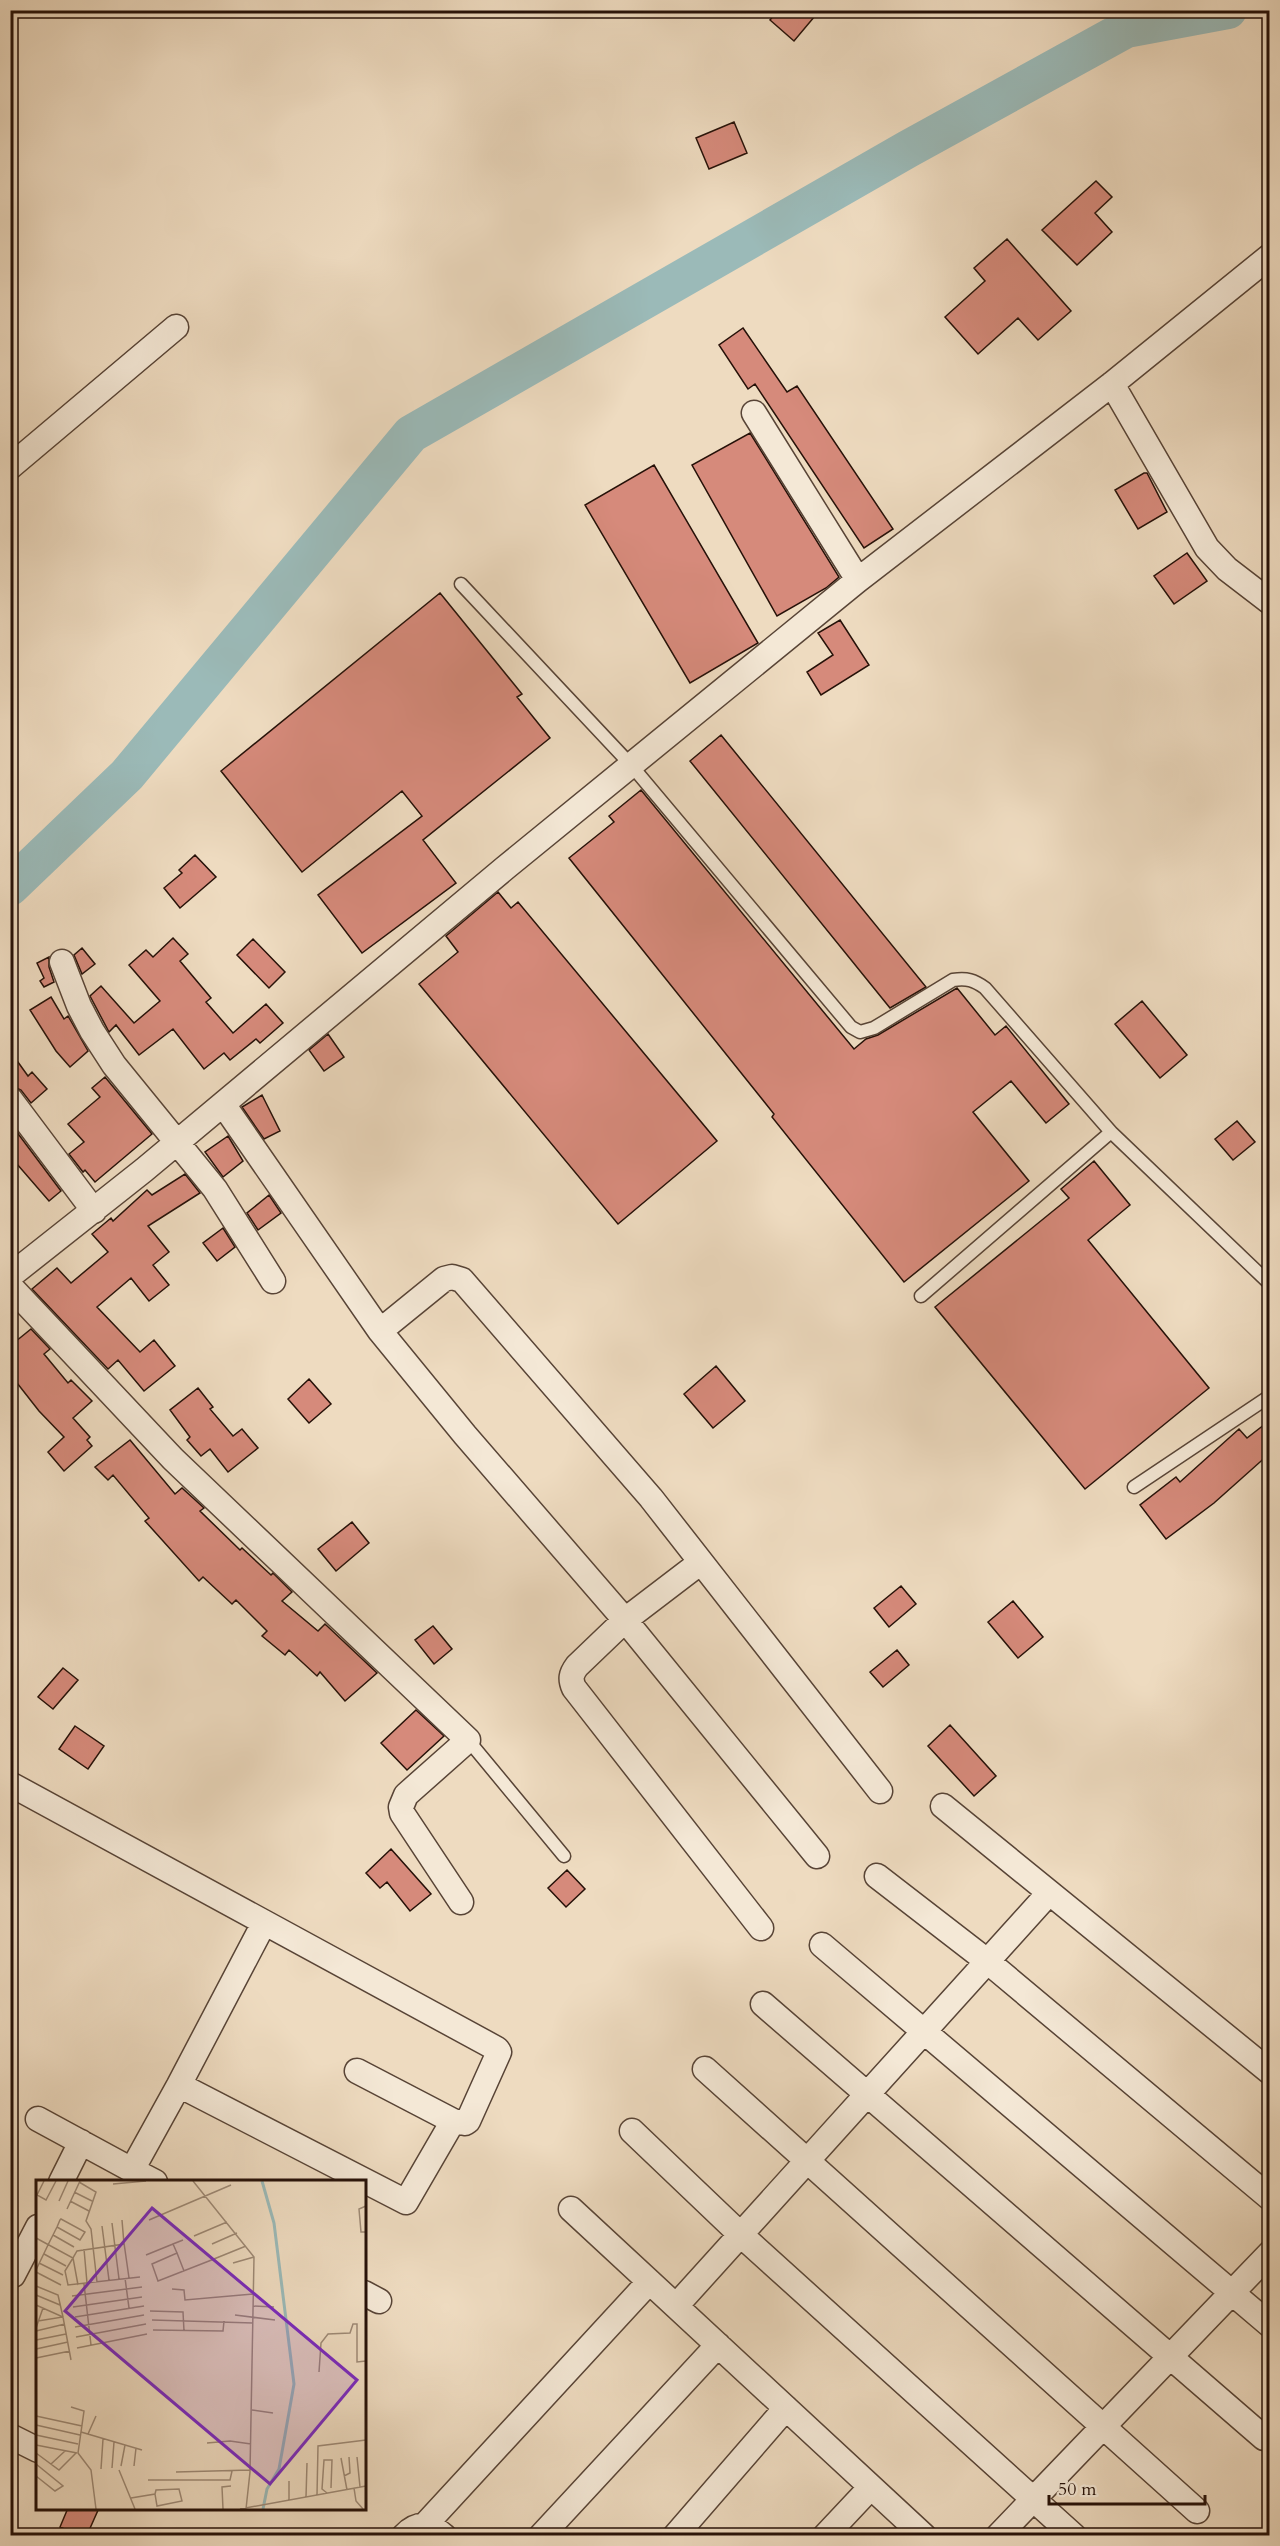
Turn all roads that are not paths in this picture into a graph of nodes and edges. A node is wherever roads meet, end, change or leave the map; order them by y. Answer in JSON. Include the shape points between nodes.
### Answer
{"nodes":[{"id":1,"x":1269,"y":256,"type":"edge"},
{"id":2,"x":176,"y":327,"type":"dead end"},
{"id":3,"x":1112,"y":384,"type":"junction"},
{"id":4,"x":754,"y":413,"type":"dead end"},
{"id":5,"x":10,"y":467,"type":"edge"},
{"id":6,"x":858,"y":580,"type":"junction"},
{"id":7,"x":461,"y":584,"type":"dead end"},
{"id":8,"x":1269,"y":603,"type":"edge"},
{"id":9,"x":631,"y":765,"type":"junction"},
{"id":10,"x":62,"y":962,"type":"dead end"},
{"id":11,"x":10,"y":1099,"type":"edge"},
{"id":12,"x":223,"y":1104,"type":"junction"},
{"id":13,"x":1111,"y":1132,"type":"junction"},
{"id":14,"x":177,"y":1142,"type":"junction"},
{"id":15,"x":94,"y":1211,"type":"junction"},
{"id":16,"x":10,"y":1276,"type":"edge"},
{"id":17,"x":273,"y":1281,"type":"dead end"},
{"id":18,"x":1269,"y":1284,"type":"edge"},
{"id":19,"x":10,"y":1286,"type":"edge"},
{"id":20,"x":921,"y":1296,"type":"dead end"},
{"id":21,"x":380,"y":1331,"type":"junction"},
{"id":22,"x":1269,"y":1396,"type":"edge"},
{"id":23,"x":1134,"y":1487,"type":"dead end"},
{"id":24,"x":701,"y":1562,"type":"junction"},
{"id":25,"x":625,"y":1620,"type":"junction"},
{"id":26,"x":468,"y":1740,"type":"junction"},
{"id":27,"x":10,"y":1784,"type":"edge"},
{"id":28,"x":880,"y":1791,"type":"dead end"},
{"id":29,"x":943,"y":1806,"type":"dead end"},
{"id":30,"x":564,"y":1856,"type":"dead end"},
{"id":31,"x":817,"y":1857,"type":"dead end"},
{"id":32,"x":877,"y":1876,"type":"dead end"},
{"id":33,"x":1049,"y":1893,"type":"junction"},
{"id":34,"x":461,"y":1902,"type":"dead end"},
{"id":35,"x":264,"y":1923,"type":"junction"},
{"id":36,"x":761,"y":1928,"type":"dead end"},
{"id":37,"x":822,"y":1945,"type":"dead end"},
{"id":38,"x":987,"y":1961,"type":"junction"},
{"id":39,"x":763,"y":2004,"type":"dead end"},
{"id":40,"x":924,"y":2032,"type":"junction"},
{"id":41,"x":705,"y":2069,"type":"dead end"},
{"id":42,"x":357,"y":2071,"type":"dead end"},
{"id":43,"x":1269,"y":2072,"type":"edge"},
{"id":44,"x":179,"y":2085,"type":"junction"},
{"id":45,"x":867,"y":2094,"type":"junction"},
{"id":46,"x":38,"y":2119,"type":"dead end"},
{"id":47,"x":453,"y":2121,"type":"junction"},
{"id":48,"x":632,"y":2131,"type":"dead end"},
{"id":49,"x":81,"y":2142,"type":"junction"},
{"id":50,"x":807,"y":2161,"type":"junction"},
{"id":51,"x":132,"y":2170,"type":"junction"},
{"id":52,"x":62,"y":2180,"type":"edge"},
{"id":53,"x":153,"y":2180,"type":"edge"},
{"id":54,"x":363,"y":2180,"type":"edge"},
{"id":55,"x":366,"y":2182,"type":"edge"},
{"id":56,"x":1269,"y":2198,"type":"edge"},
{"id":57,"x":571,"y":2209,"type":"dead end"},
{"id":58,"x":36,"y":2231,"type":"edge"},
{"id":59,"x":741,"y":2235,"type":"junction"},
{"id":60,"x":1269,"y":2253,"type":"edge"},
{"id":61,"x":13,"y":2275,"type":"dead end"},
{"id":62,"x":649,"y":2282,"type":"junction"},
{"id":63,"x":1231,"y":2293,"type":"junction"},
{"id":64,"x":676,"y":2306,"type":"junction"},
{"id":65,"x":1269,"y":2325,"type":"edge"},
{"id":66,"x":718,"y":2345,"type":"junction"},
{"id":67,"x":1171,"y":2357,"type":"junction"},
{"id":68,"x":786,"y":2408,"type":"junction"},
{"id":69,"x":1103,"y":2427,"type":"junction"},
{"id":70,"x":10,"y":2436,"type":"edge"},
{"id":71,"x":1264,"y":2438,"type":"dead end"},
{"id":72,"x":36,"y":2450,"type":"edge"},
{"id":73,"x":871,"y":2487,"type":"junction"},
{"id":74,"x":1034,"y":2499,"type":"junction"},
{"id":75,"x":1197,"y":2511,"type":"dead end"},
{"id":76,"x":424,"y":2532,"type":"edge"},
{"id":77,"x":541,"y":2535,"type":"edge"},
{"id":78,"x":675,"y":2535,"type":"edge"},
{"id":79,"x":825,"y":2535,"type":"edge"},
{"id":80,"x":924,"y":2535,"type":"edge"},
{"id":81,"x":998,"y":2535,"type":"edge"},
{"id":82,"x":1074,"y":2535,"type":"edge"}],
"edges":[{"from":1,"to":3,"type":"street"},
{"from":2,"to":5,"type":"street"},
{"from":3,"to":6,"type":"street"},
{"from":3,"to":8,"type":"street","via":[[1207,548]]},
{"from":4,"to":6,"type":"street"},
{"from":6,"to":9,"type":"street"},
{"from":7,"to":9,"type":"lane"},
{"from":9,"to":12,"type":"street"},
{"from":9,"to":13,"type":"lane","via":[[850,1027],[866,1031],[954,980],[966,978],[976,982]]},
{"from":10,"to":14,"type":"street","via":[[92,1031],[114,1065]]},
{"from":11,"to":15,"type":"street"},
{"from":12,"to":14,"type":"street"},
{"from":12,"to":21,"type":"street"},
{"from":13,"to":18,"type":"lane"},
{"from":13,"to":20,"type":"lane"},
{"from":14,"to":15,"type":"street"},
{"from":14,"to":17,"type":"street","via":[[214,1189]]},
{"from":15,"to":16,"type":"street"},
{"from":19,"to":26,"type":"street","via":[[173,1459]]},
{"from":21,"to":24,"type":"street","via":[[444,1279],[462,1280],[651,1498]]},
{"from":21,"to":25,"type":"street"},
{"from":22,"to":23,"type":"lane"},
{"from":24,"to":25,"type":"street"},
{"from":24,"to":28,"type":"street"},
{"from":25,"to":31,"type":"street"},
{"from":25,"to":36,"type":"street","via":[[572,1672],[574,1689]]},
{"from":26,"to":30,"type":"lane"},
{"from":26,"to":34,"type":"street","via":[[406,1795],[401,1807]]},
{"from":27,"to":35,"type":"street"},
{"from":29,"to":33,"type":"street"},
{"from":32,"to":38,"type":"street"},
{"from":33,"to":38,"type":"street"},
{"from":33,"to":43,"type":"street"},
{"from":35,"to":44,"type":"street"},
{"from":35,"to":47,"type":"street","via":[[497,2049],[467,2122]]},
{"from":37,"to":40,"type":"street"},
{"from":38,"to":40,"type":"street"},
{"from":38,"to":56,"type":"street"},
{"from":39,"to":45,"type":"street"},
{"from":40,"to":45,"type":"street"},
{"from":40,"to":63,"type":"street"},
{"from":41,"to":50,"type":"street"},
{"from":42,"to":47,"type":"street"},
{"from":44,"to":51,"type":"street"},
{"from":44,"to":54,"type":"street"},
{"from":45,"to":50,"type":"street"},
{"from":45,"to":67,"type":"street"},
{"from":46,"to":49,"type":"street"},
{"from":47,"to":55,"type":"street","via":[[405,2202]]},
{"from":48,"to":59,"type":"street"},
{"from":49,"to":51,"type":"street"},
{"from":49,"to":52,"type":"street"},
{"from":50,"to":59,"type":"street"},
{"from":50,"to":69,"type":"street"},
{"from":51,"to":53,"type":"street"},
{"from":57,"to":62,"type":"street"},
{"from":58,"to":61,"type":"street"},
{"from":59,"to":64,"type":"street"},
{"from":59,"to":74,"type":"street"},
{"from":60,"to":63,"type":"street"},
{"from":62,"to":64,"type":"street"},
{"from":62,"to":76,"type":"street"},
{"from":63,"to":65,"type":"street"},
{"from":63,"to":67,"type":"street"},
{"from":64,"to":66,"type":"street"},
{"from":66,"to":68,"type":"street"},
{"from":66,"to":77,"type":"street"},
{"from":67,"to":69,"type":"street"},
{"from":67,"to":71,"type":"street"},
{"from":68,"to":73,"type":"street"},
{"from":68,"to":78,"type":"street"},
{"from":69,"to":74,"type":"street"},
{"from":69,"to":75,"type":"street"},
{"from":70,"to":72,"type":"street"},
{"from":73,"to":79,"type":"street"},
{"from":73,"to":80,"type":"street"},
{"from":74,"to":81,"type":"street"},
{"from":74,"to":82,"type":"street"}]}
